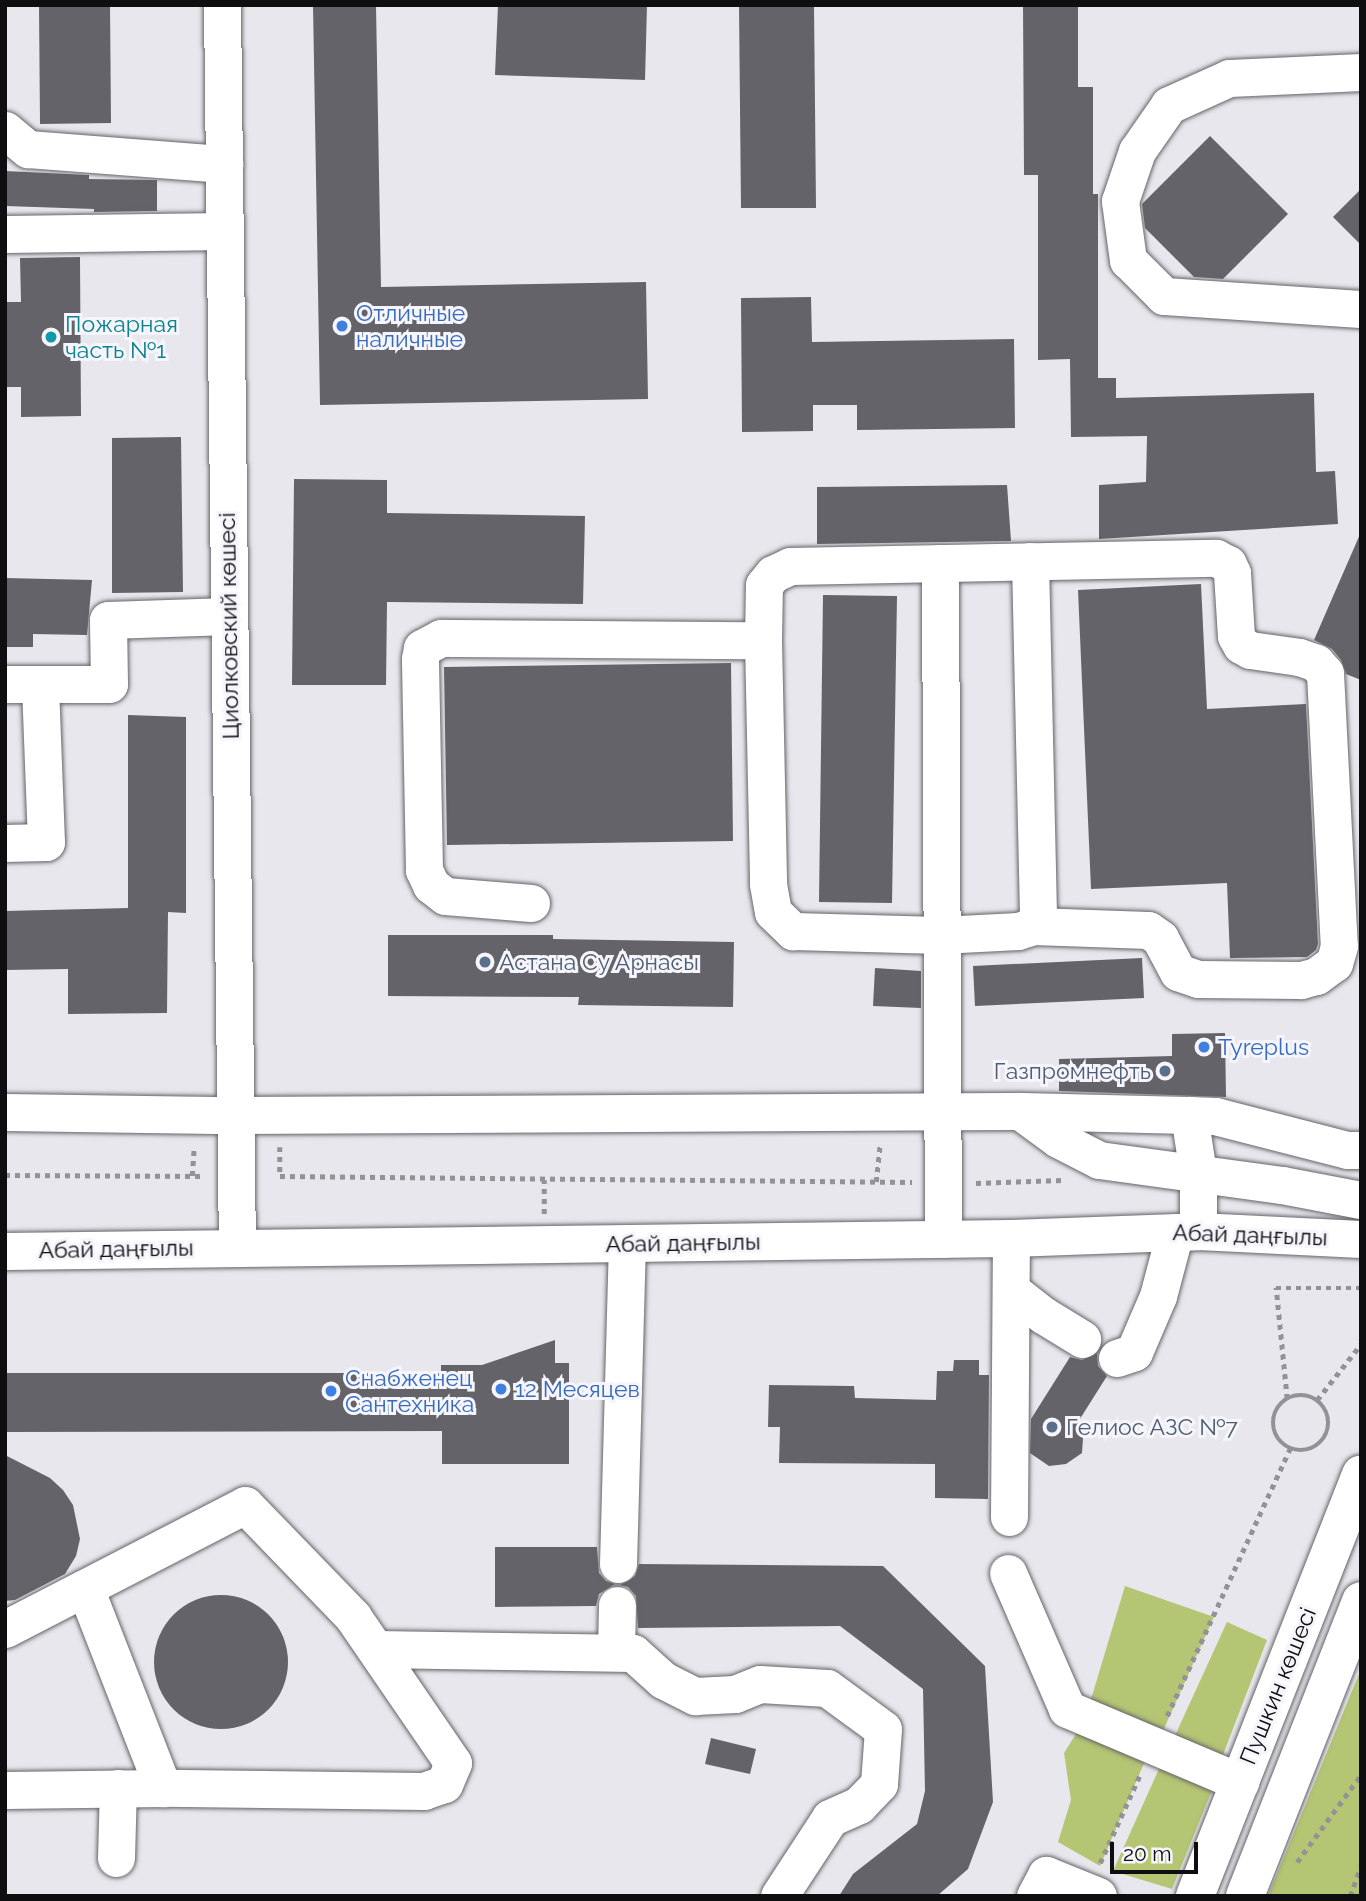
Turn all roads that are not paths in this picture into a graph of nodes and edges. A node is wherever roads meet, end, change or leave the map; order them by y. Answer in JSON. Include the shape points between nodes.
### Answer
{"nodes":[{"id":1,"x":222,"y":5,"type":"edge"},
{"id":2,"x":1361,"y":72,"type":"edge"},
{"id":3,"x":5,"y":130,"type":"edge"},
{"id":4,"x":224,"y":164,"type":"junction"},
{"id":5,"x":225,"y":231,"type":"junction"},
{"id":6,"x":5,"y":234,"type":"edge"},
{"id":7,"x":1361,"y":309,"type":"edge"},
{"id":8,"x":1031,"y":561,"type":"junction"},
{"id":9,"x":940,"y":563,"type":"junction"},
{"id":10,"x":229,"y":616,"type":"junction"},
{"id":11,"x":763,"y":640,"type":"junction"},
{"id":12,"x":23,"y":684,"type":"edge"},
{"id":13,"x":5,"y":843,"type":"edge"},
{"id":14,"x":531,"y":903,"type":"dead end"},
{"id":15,"x":1032,"y":926,"type":"junction"},
{"id":16,"x":940,"y":935,"type":"junction"},
{"id":17,"x":1020,"y":1111,"type":"junction"},
{"id":18,"x":5,"y":1112,"type":"edge"},
{"id":19,"x":941,"y":1113,"type":"junction"},
{"id":20,"x":233,"y":1115,"type":"junction"},
{"id":21,"x":1189,"y":1115,"type":"junction"},
{"id":22,"x":1361,"y":1150,"type":"edge"},
{"id":23,"x":1198,"y":1173,"type":"junction"},
{"id":24,"x":1361,"y":1200,"type":"edge"},
{"id":25,"x":1186,"y":1232,"type":"junction"},
{"id":26,"x":1011,"y":1238,"type":"junction"},
{"id":27,"x":943,"y":1239,"type":"junction"},
{"id":28,"x":1361,"y":1239,"type":"edge"},
{"id":29,"x":627,"y":1244,"type":"junction"},
{"id":30,"x":237,"y":1248,"type":"junction"},
{"id":31,"x":5,"y":1251,"type":"edge"},
{"id":32,"x":1011,"y":1290,"type":"junction"},
{"id":33,"x":1082,"y":1339,"type":"dead end"},
{"id":34,"x":1117,"y":1358,"type":"dead end"},
{"id":35,"x":1361,"y":1475,"type":"edge"},
{"id":36,"x":1009,"y":1517,"type":"dead end"},
{"id":37,"x":618,"y":1564,"type":"dead end"},
{"id":38,"x":1008,"y":1573,"type":"dead end"},
{"id":39,"x":85,"y":1588,"type":"junction"},
{"id":40,"x":1361,"y":1601,"type":"edge"},
{"id":41,"x":617,"y":1605,"type":"dead end"},
{"id":42,"x":5,"y":1629,"type":"edge"},
{"id":43,"x":376,"y":1649,"type":"junction"},
{"id":44,"x":616,"y":1652,"type":"junction"},
{"id":45,"x":1240,"y":1782,"type":"junction"},
{"id":46,"x":118,"y":1788,"type":"junction"},
{"id":47,"x":163,"y":1788,"type":"junction"},
{"id":48,"x":5,"y":1790,"type":"edge"},
{"id":49,"x":116,"y":1858,"type":"dead end"},
{"id":50,"x":1093,"y":1894,"type":"edge"},
{"id":51,"x":779,"y":1896,"type":"edge"},
{"id":52,"x":1035,"y":1896,"type":"edge"},
{"id":53,"x":1195,"y":1896,"type":"edge"},
{"id":54,"x":1245,"y":1896,"type":"edge"}],
"edges":[{"from":1,"to":4,"type":"street","name":"Циолковский көшесі"},
{"from":2,"to":7,"type":"street","via":[[1229,78],[1169,105],[1137,151],[1120,201],[1128,260],[1164,296]]},
{"from":3,"to":4,"type":"street","via":[[28,149]]},
{"from":4,"to":5,"type":"street","name":"Циолковский көшесі"},
{"from":5,"to":6,"type":"street"},
{"from":5,"to":10,"type":"street","name":"Циолковский көшесі"},
{"from":8,"to":9,"type":"street"},
{"from":8,"to":15,"type":"street","via":[[1038,914]]},
{"from":8,"to":15,"type":"street","via":[[1216,558],[1228,564],[1232,573],[1236,636],[1241,645],[1299,657],[1316,663],[1325,673],[1339,946],[1334,963],[1301,980],[1198,979],[1178,972],[1160,938],[1149,930]]},
{"from":9,"to":11,"type":"street","via":[[790,565],[764,585]]},
{"from":9,"to":16,"type":"street"},
{"from":10,"to":12,"type":"street","via":[[108,620],[109,684]]},
{"from":10,"to":20,"type":"street","name":"Циолковский көшесі"},
{"from":11,"to":14,"type":"street","via":[[441,638],[422,648],[424,870],[431,885],[445,896]]},
{"from":11,"to":16,"type":"street","via":[[768,884],[773,912],[793,931]]},
{"from":12,"to":13,"type":"street","via":[[46,842]]},
{"from":15,"to":16,"type":"street","via":[[1018,931]]},
{"from":16,"to":19,"type":"street"},
{"from":17,"to":19,"type":"street"},
{"from":17,"to":21,"type":"street"},
{"from":17,"to":23,"type":"street","via":[[1058,1139],[1099,1160]]},
{"from":18,"to":20,"type":"street"},
{"from":19,"to":20,"type":"street"},
{"from":19,"to":27,"type":"street"},
{"from":20,"to":30,"type":"street","name":"Циолковский көшесі"},
{"from":21,"to":22,"type":"street","via":[[1215,1116]]},
{"from":21,"to":23,"type":"street"},
{"from":23,"to":24,"type":"street"},
{"from":23,"to":25,"type":"street"},
{"from":25,"to":26,"type":"street","name":"Абай даңғылы"},
{"from":25,"to":28,"type":"street","name":"Абай даңғылы"},
{"from":25,"to":34,"type":"street","via":[[1134,1352]]},
{"from":26,"to":27,"type":"street","name":"Абай даңғылы"},
{"from":26,"to":32,"type":"street"},
{"from":27,"to":29,"type":"street","name":"Абай даңғылы"},
{"from":29,"to":30,"type":"street","name":"Абай даңғылы"},
{"from":29,"to":37,"type":"street"},
{"from":30,"to":31,"type":"street","name":"Абай даңғылы"},
{"from":32,"to":33,"type":"street"},
{"from":32,"to":36,"type":"street"},
{"from":35,"to":45,"type":"main road","name":"Пушкин көшесі"},
{"from":38,"to":45,"type":"street","via":[[1067,1709]]},
{"from":39,"to":42,"type":"street"},
{"from":39,"to":43,"type":"street","via":[[245,1505],[353,1617]]},
{"from":39,"to":47,"type":"street"},
{"from":40,"to":54,"type":"main road","name":"Пушкин көшесі"},
{"from":41,"to":44,"type":"street"},
{"from":43,"to":44,"type":"street"},
{"from":43,"to":47,"type":"street","via":[[453,1763],[444,1784],[424,1791]]},
{"from":44,"to":51,"type":"street","via":[[633,1653],[663,1679],[695,1696],[735,1694],[760,1684],[827,1688],[883,1729],[879,1784],[859,1805],[830,1818]]},
{"from":45,"to":53,"type":"main road","name":"Пушкин көшесі"},
{"from":46,"to":47,"type":"street"},
{"from":46,"to":48,"type":"street"},
{"from":46,"to":49,"type":"street"},
{"from":50,"to":52,"type":"street","via":[[1046,1875]]}]}
